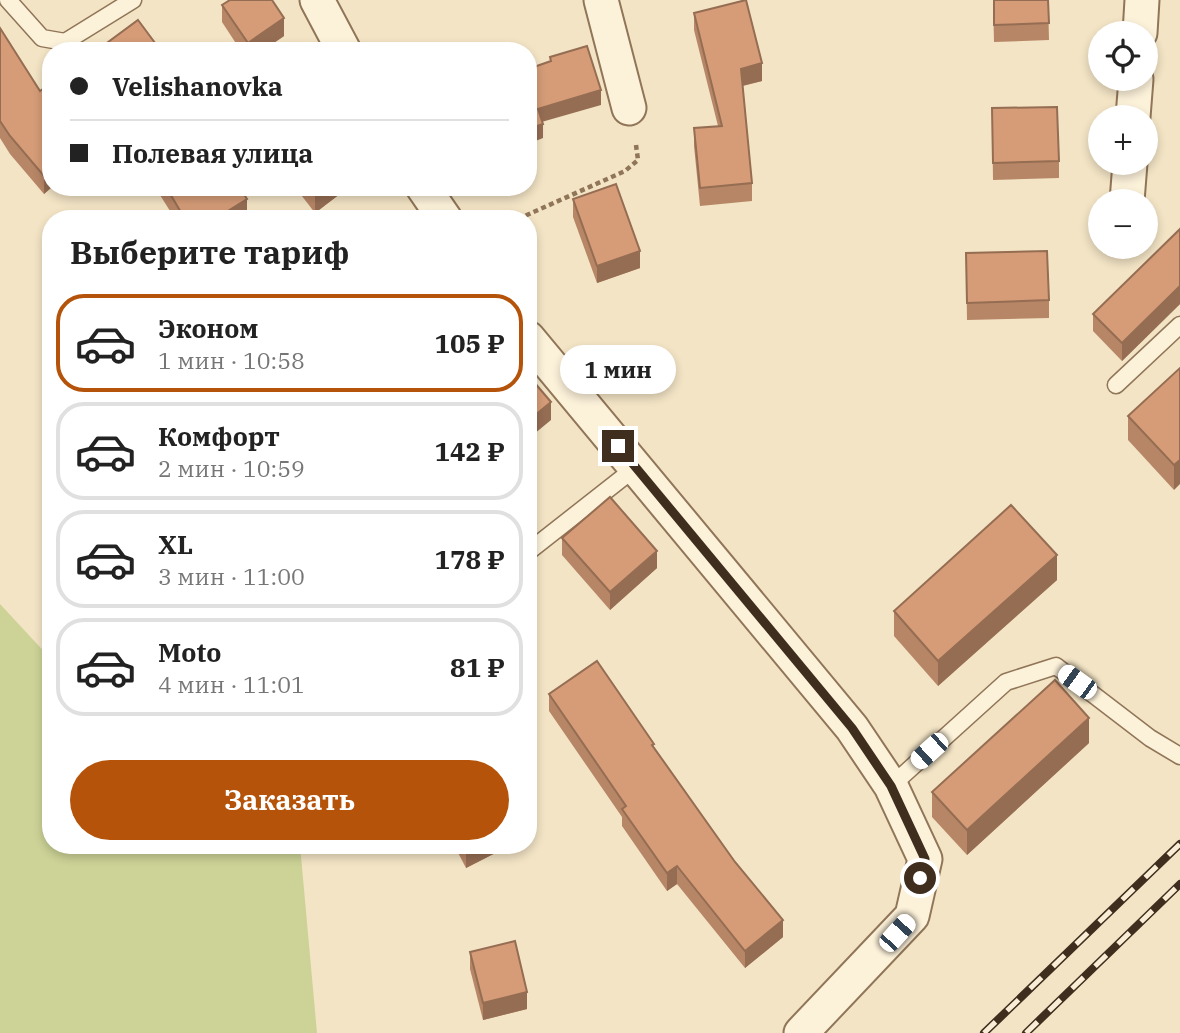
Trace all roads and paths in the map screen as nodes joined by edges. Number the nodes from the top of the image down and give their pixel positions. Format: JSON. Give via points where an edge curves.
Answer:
{"nodes":[{"id":1,"x":8,"y":0,"type":"edge"},
{"id":2,"x":132,"y":0,"type":"edge"},
{"id":3,"x":317,"y":0,"type":"edge"},
{"id":4,"x":601,"y":0,"type":"edge"},
{"id":5,"x":1142,"y":0,"type":"edge"},
{"id":6,"x":1141,"y":21,"type":"edge"},
{"id":7,"x":339,"y":42,"type":"edge"},
{"id":8,"x":629,"y":108,"type":"joint"},
{"id":9,"x":537,"y":210,"type":"edge"},
{"id":10,"x":1180,"y":325,"type":"edge"},
{"id":11,"x":537,"y":349,"type":"edge"},
{"id":12,"x":1116,"y":385,"type":"dead end"},
{"id":13,"x":635,"y":468,"type":"junction"},
{"id":14,"x":537,"y":545,"type":"edge"},
{"id":15,"x":1180,"y":756,"type":"edge"},
{"id":16,"x":891,"y":786,"type":"junction"},
{"id":17,"x":801,"y":1033,"type":"edge"}],
"edges":[{"from":1,"to":2,"type":"lane","via":[[42,38],[65,42]]},
{"from":3,"to":7,"type":"street"},
{"from":4,"to":8,"type":"street"},
{"from":5,"to":6,"type":"street"},
{"from":8,"to":9,"type":"path","via":[[638,160],[625,171]]},
{"from":10,"to":12,"type":"lane"},
{"from":11,"to":13,"type":"street"},
{"from":13,"to":14,"type":"lane"},
{"from":13,"to":16,"type":"street","via":[[852,728]]},
{"from":15,"to":16,"type":"lane","via":[[1056,666],[1006,682]]},
{"from":16,"to":17,"type":"street","via":[[925,859],[912,916]]}]}
